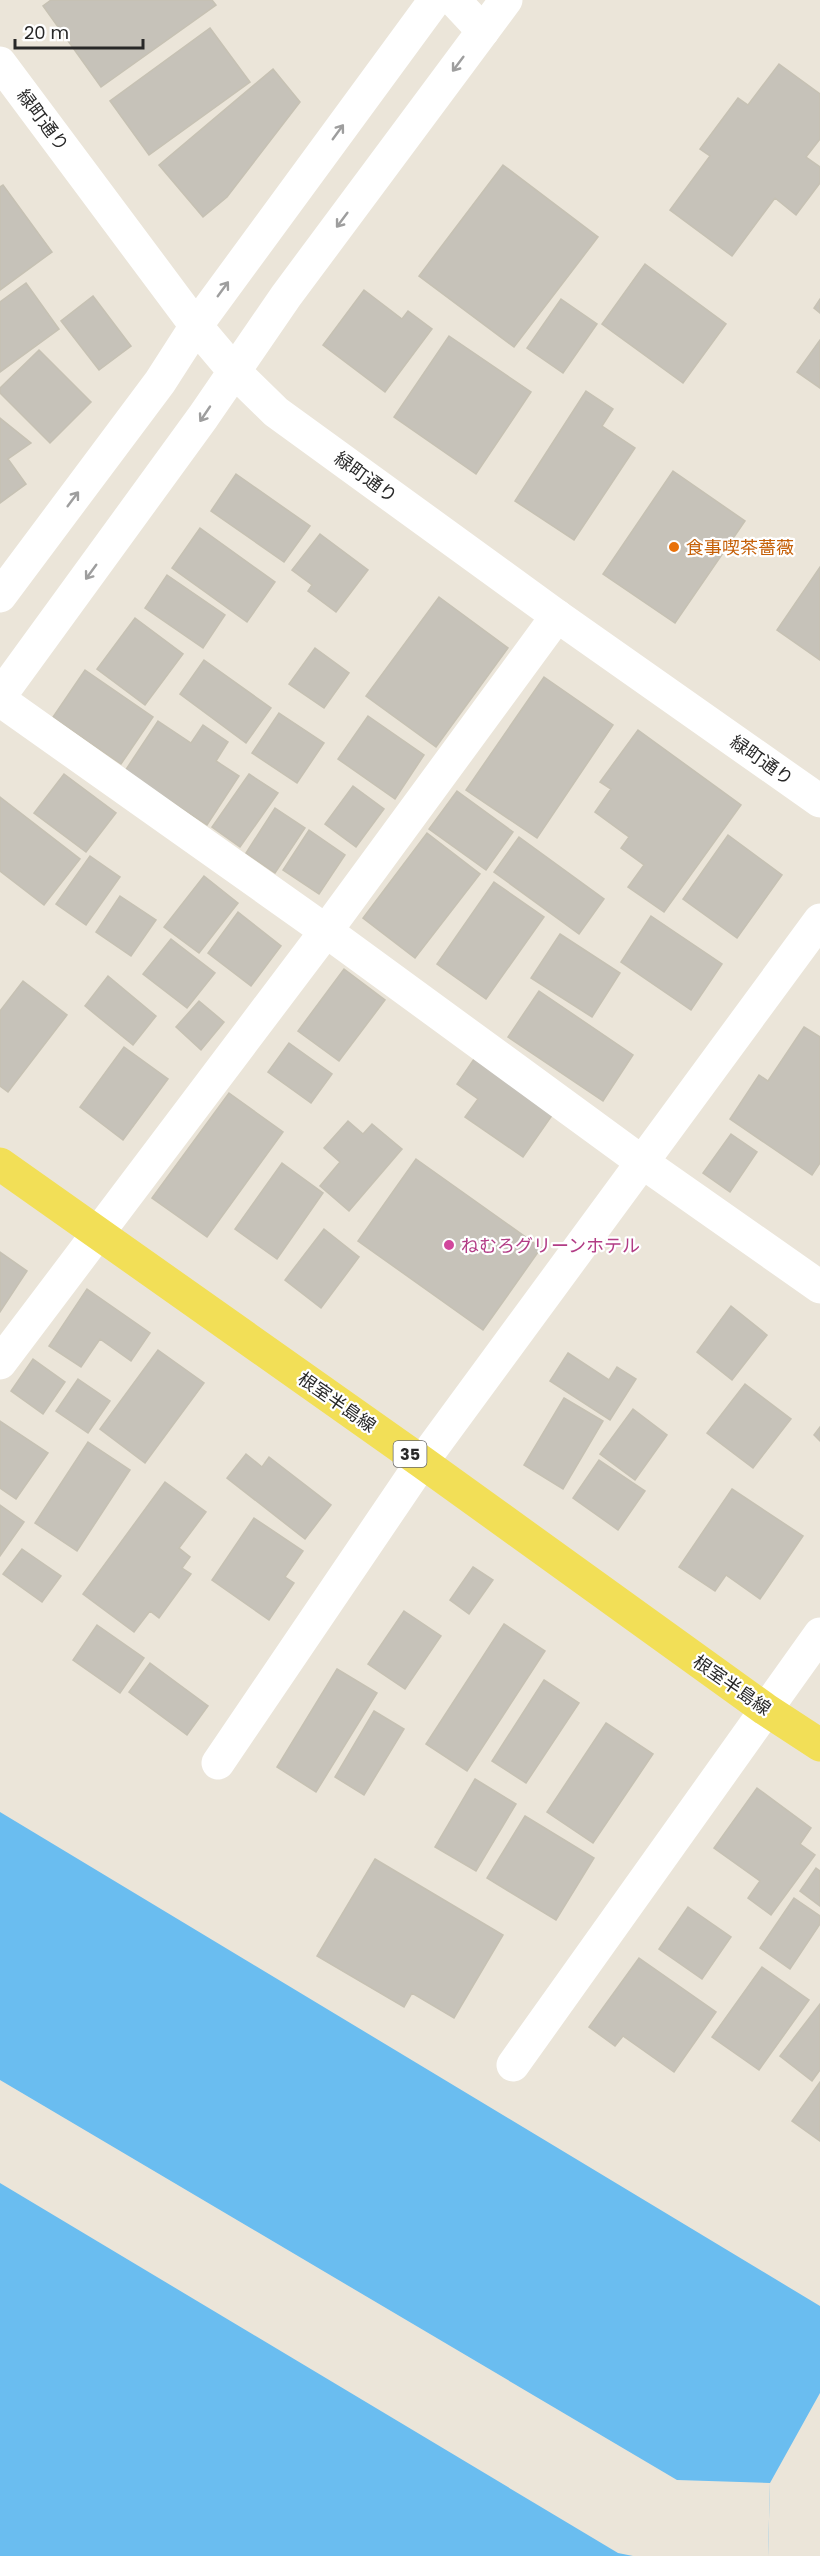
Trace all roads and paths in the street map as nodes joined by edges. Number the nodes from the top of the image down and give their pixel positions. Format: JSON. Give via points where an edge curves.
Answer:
{"nodes":[{"id":1,"x":435,"y":0,"type":"edge"},
{"id":2,"x":454,"y":0,"type":"edge"},
{"id":3,"x":506,"y":0,"type":"edge"},
{"id":4,"x":483,"y":31,"type":"junction"},
{"id":5,"x":0,"y":63,"type":"edge"},
{"id":6,"x":196,"y":326,"type":"junction"},
{"id":7,"x":234,"y":370,"type":"junction"},
{"id":8,"x":0,"y":596,"type":"edge"},
{"id":9,"x":557,"y":616,"type":"junction"},
{"id":10,"x":0,"y":698,"type":"edge"},
{"id":11,"x":820,"y":801,"type":"edge"},
{"id":12,"x":820,"y":920,"type":"edge"},
{"id":13,"x":326,"y":931,"type":"junction"},
{"id":14,"x":642,"y":1162,"type":"junction"},
{"id":15,"x":0,"y":1164,"type":"edge"},
{"id":16,"x":98,"y":1234,"type":"junction"},
{"id":17,"x":820,"y":1287,"type":"edge"},
{"id":18,"x":0,"y":1363,"type":"edge"},
{"id":19,"x":422,"y":1462,"type":"junction"},
{"id":20,"x":820,"y":1634,"type":"edge"},
{"id":21,"x":765,"y":1709,"type":"junction"},
{"id":22,"x":820,"y":1745,"type":"edge"},
{"id":23,"x":218,"y":1763,"type":"dead end"},
{"id":24,"x":513,"y":2065,"type":"dead end"}],
"edges":[{"from":6,"to":1,"type":"street","one_way":true},
{"from":2,"to":4,"type":"street"},
{"from":3,"to":4,"type":"street"},
{"from":4,"to":7,"type":"street","one_way":true},
{"from":5,"to":6,"type":"street","name":"緑町通り"},
{"from":6,"to":7,"type":"street","name":"緑町通り"},
{"from":8,"to":6,"type":"street","one_way":true,"via":[[160,382]]},
{"from":7,"to":9,"type":"street","name":"緑町通り","via":[[276,411]]},
{"from":7,"to":10,"type":"street","one_way":true},
{"from":9,"to":11,"type":"street","name":"緑町通り"},
{"from":9,"to":13,"type":"street"},
{"from":10,"to":13,"type":"street"},
{"from":12,"to":14,"type":"street"},
{"from":13,"to":14,"type":"street"},
{"from":13,"to":16,"type":"street"},
{"from":14,"to":17,"type":"street"},
{"from":14,"to":19,"type":"street"},
{"from":15,"to":16,"type":"main road","name":"根室半島線","number":"35"},
{"from":16,"to":18,"type":"street"},
{"from":16,"to":19,"type":"main road","name":"根室半島線","number":"35"},
{"from":19,"to":21,"type":"main road","name":"根室半島線","number":"35"},
{"from":19,"to":23,"type":"street"},
{"from":20,"to":21,"type":"street"},
{"from":21,"to":22,"type":"main road","name":"根室半島線","number":"35"},
{"from":21,"to":24,"type":"street"}]}
